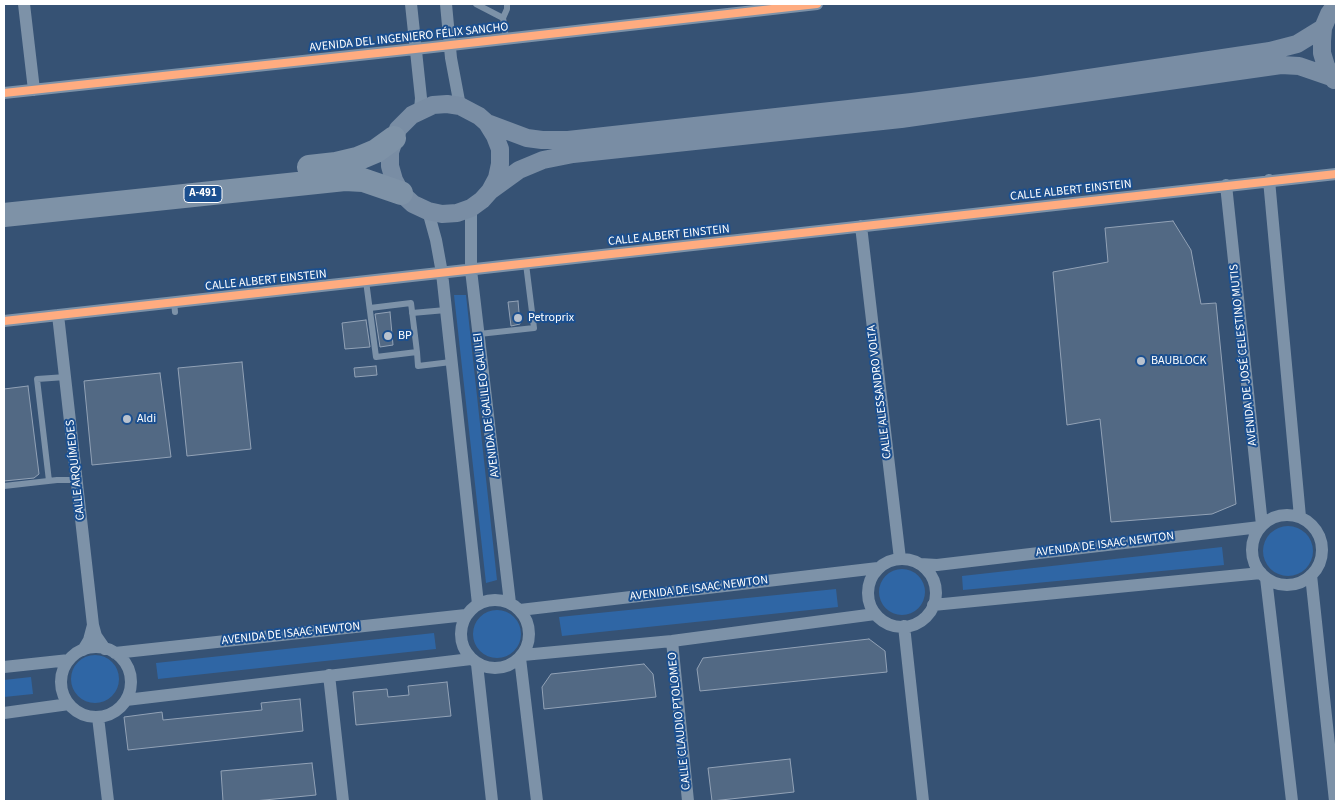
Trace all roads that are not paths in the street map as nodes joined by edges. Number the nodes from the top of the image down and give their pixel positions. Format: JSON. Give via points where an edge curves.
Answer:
{"nodes":[{"id":1,"x":24,"y":4,"type":"edge"},
{"id":2,"x":411,"y":4,"type":"edge"},
{"id":3,"x":446,"y":4,"type":"edge"},
{"id":4,"x":476,"y":4,"type":"edge"},
{"id":5,"x":507,"y":4,"type":"edge"},
{"id":6,"x":817,"y":4,"type":"edge"},
{"id":7,"x":1336,"y":4,"type":"edge"},
{"id":8,"x":503,"y":18,"type":"junction"},
{"id":9,"x":1324,"y":28,"type":"junction"},
{"id":10,"x":506,"y":38,"type":"junction"},
{"id":11,"x":449,"y":45,"type":"junction"},
{"id":12,"x":415,"y":49,"type":"junction"},
{"id":13,"x":1334,"y":80,"type":"edge"},
{"id":14,"x":34,"y":90,"type":"junction"},
{"id":15,"x":4,"y":93,"type":"edge"},
{"id":16,"x":460,"y":106,"type":"junction"},
{"id":17,"x":420,"y":110,"type":"junction"},
{"id":18,"x":487,"y":123,"type":"junction"},
{"id":19,"x":394,"y":138,"type":"junction"},
{"id":20,"x":1336,"y":174,"type":"edge"},
{"id":21,"x":1269,"y":180,"type":"junction"},
{"id":22,"x":1226,"y":185,"type":"junction"},
{"id":23,"x":490,"y":191,"type":"junction"},
{"id":24,"x":401,"y":193,"type":"junction"},
{"id":25,"x":4,"y":200,"type":"edge"},
{"id":26,"x":471,"y":208,"type":"junction"},
{"id":27,"x":428,"y":212,"type":"junction"},
{"id":28,"x":4,"y":216,"type":"edge"},
{"id":29,"x":861,"y":226,"type":"junction"},
{"id":30,"x":526,"y":264,"type":"junction"},
{"id":31,"x":471,"y":270,"type":"junction"},
{"id":32,"x":442,"y":273,"type":"junction"},
{"id":33,"x":366,"y":281,"type":"junction"},
{"id":34,"x":370,"y":308,"type":"junction"},
{"id":35,"x":446,"y":310,"type":"junction"},
{"id":36,"x":412,"y":313,"type":"junction"},
{"id":37,"x":58,"y":315,"type":"junction"},
{"id":38,"x":4,"y":320,"type":"edge"},
{"id":39,"x":479,"y":334,"type":"junction"},
{"id":40,"x":417,"y":352,"type":"junction"},
{"id":41,"x":451,"y":362,"type":"junction"},
{"id":42,"x":66,"y":377,"type":"junction"},
{"id":43,"x":77,"y":480,"type":"junction"},
{"id":44,"x":49,"y":481,"type":"junction"},
{"id":45,"x":4,"y":486,"type":"edge"},
{"id":46,"x":1300,"y":517,"type":"junction"},
{"id":47,"x":1261,"y":526,"type":"junction"},
{"id":48,"x":900,"y":559,"type":"junction"},
{"id":49,"x":920,"y":564,"type":"junction"},
{"id":50,"x":878,"y":568,"type":"junction"},
{"id":51,"x":1311,"y":575,"type":"junction"},
{"id":52,"x":1263,"y":576,"type":"junction"},
{"id":53,"x":478,"y":604,"type":"junction"},
{"id":54,"x":933,"y":606,"type":"junction"},
{"id":55,"x":515,"y":607,"type":"junction"},
{"id":56,"x":875,"y":614,"type":"junction"},
{"id":57,"x":466,"y":615,"type":"junction"},
{"id":58,"x":92,"y":625,"type":"junction"},
{"id":59,"x":904,"y":626,"type":"junction"},
{"id":60,"x":672,"y":641,"type":"junction"},
{"id":61,"x":83,"y":650,"type":"junction"},
{"id":62,"x":110,"y":651,"type":"junction"},
{"id":63,"x":522,"y":657,"type":"junction"},
{"id":64,"x":69,"y":660,"type":"junction"},
{"id":65,"x":474,"y":661,"type":"junction"},
{"id":66,"x":4,"y":667,"type":"edge"},
{"id":67,"x":329,"y":675,"type":"junction"},
{"id":68,"x":126,"y":700,"type":"junction"},
{"id":69,"x":69,"y":704,"type":"junction"},
{"id":70,"x":4,"y":713,"type":"edge"},
{"id":71,"x":98,"y":717,"type":"junction"},
{"id":72,"x":108,"y":801,"type":"edge"},
{"id":73,"x":343,"y":801,"type":"edge"},
{"id":74,"x":492,"y":801,"type":"edge"},
{"id":75,"x":537,"y":801,"type":"edge"},
{"id":76,"x":688,"y":801,"type":"edge"},
{"id":77,"x":923,"y":801,"type":"edge"},
{"id":78,"x":1292,"y":801,"type":"edge"},
{"id":79,"x":1335,"y":801,"type":"edge"}],
"edges":[{"from":1,"to":14,"type":"street"},
{"from":2,"to":12,"type":"street"},
{"from":3,"to":11,"type":"street"},
{"from":4,"to":8,"type":"lane"},
{"from":5,"to":8,"type":"lane"},
{"from":6,"to":10,"type":"street","name":"AVENIDA DEL INGENIERO FÉLIX SANCHO"},
{"from":7,"to":9,"type":"main road"},
{"from":8,"to":10,"type":"lane"},
{"from":9,"to":13,"type":"main road","via":[[1322,53]]},
{"from":9,"to":18,"type":"main road","number":"A-491","via":[[1297,44],[1270,51],[902,103],[568,140],[527,138]]},
{"from":10,"to":11,"type":"street","name":"AVENIDA DEL INGENIERO FÉLIX SANCHO"},
{"from":11,"to":12,"type":"street","name":"AVENIDA DEL INGENIERO FÉLIX SANCHO"},
{"from":11,"to":16,"type":"street"},
{"from":12,"to":14,"type":"street","name":"AVENIDA DEL INGENIERO FÉLIX SANCHO"},
{"from":12,"to":17,"type":"street"},
{"from":13,"to":23,"type":"main road","number":"A-491","via":[[1299,66],[1281,65],[901,119],[573,154],[543,160],[519,170]]},
{"from":14,"to":15,"type":"street","name":"AVENIDA DEL INGENIERO FÉLIX SANCHO"},
{"from":16,"to":17,"type":"main road","number":"A-491","via":[[433,105]]},
{"from":16,"to":18,"type":"main road","number":"A-491"},
{"from":17,"to":19,"type":"main road","number":"A-491","via":[[404,122]]},
{"from":18,"to":23,"type":"main road","number":"A-491","via":[[495,136],[500,156],[497,178]]},
{"from":19,"to":24,"type":"main road","number":"A-491","via":[[390,166]]},
{"from":19,"to":25,"type":"highway","number":"A-491","via":[[376,151],[336,164]]},
{"from":20,"to":21,"type":"street","name":"CALLE ALBERT EINSTEIN"},
{"from":21,"to":22,"type":"street","name":"CALLE ALBERT EINSTEIN"},
{"from":21,"to":46,"type":"street"},
{"from":22,"to":29,"type":"street","name":"CALLE ALBERT EINSTEIN"},
{"from":22,"to":47,"type":"street","name":"AVENIDA DE JOSÉ CELESTINO MUTIS"},
{"from":23,"to":26,"type":"main road","number":"A-491"},
{"from":24,"to":27,"type":"main road","number":"A-491"},
{"from":24,"to":28,"type":"highway","number":"A-491","via":[[363,180],[345,179]]},
{"from":26,"to":27,"type":"main road","number":"A-491","via":[[450,214]]},
{"from":26,"to":31,"type":"street","name":"AVENIDA DE GALILEO GALILEI"},
{"from":27,"to":32,"type":"street"},
{"from":29,"to":30,"type":"street","name":"CALLE ALBERT EINSTEIN"},
{"from":29,"to":48,"type":"street","name":"CALLE ALESSANDRO VOLTA"},
{"from":30,"to":31,"type":"street","name":"CALLE ALBERT EINSTEIN"},
{"from":30,"to":39,"type":"lane","via":[[534,328]]},
{"from":31,"to":32,"type":"street","name":"CALLE ALBERT EINSTEIN"},
{"from":31,"to":39,"type":"street","name":"AVENIDA DE GALILEO GALILEI"},
{"from":32,"to":33,"type":"street","name":"CALLE ALBERT EINSTEIN"},
{"from":32,"to":35,"type":"street"},
{"from":33,"to":34,"type":"lane"},
{"from":33,"to":37,"type":"street","name":"CALLE ALBERT EINSTEIN","via":[[174,307]]},
{"from":34,"to":36,"type":"lane","via":[[411,303]]},
{"from":34,"to":40,"type":"lane","via":[[376,357]]},
{"from":35,"to":36,"type":"lane"},
{"from":35,"to":41,"type":"street"},
{"from":36,"to":40,"type":"lane"},
{"from":37,"to":38,"type":"street","name":"CALLE ALBERT EINSTEIN"},
{"from":37,"to":42,"type":"street","name":"CALLE ARQUÍMEDES"},
{"from":39,"to":55,"type":"street","name":"AVENIDA DE GALILEO GALILEI"},
{"from":40,"to":41,"type":"lane","via":[[418,366]]},
{"from":41,"to":53,"type":"street"},
{"from":42,"to":43,"type":"street","name":"CALLE ARQUÍMEDES"},
{"from":42,"to":44,"type":"lane","via":[[37,379]]},
{"from":43,"to":44,"type":"lane"},
{"from":43,"to":58,"type":"street","name":"CALLE ARQUÍMEDES"},
{"from":44,"to":45,"type":"lane"},
{"from":46,"to":47,"type":"street","via":[[1286,515]]},
{"from":46,"to":51,"type":"street","via":[[1317,532],[1321,543],[1320,560]]},
{"from":47,"to":49,"type":"street","name":"AVENIDA DE ISAAC NEWTON","via":[[937,565]]},
{"from":47,"to":52,"type":"street","via":[[1252,550],[1254,563]]},
{"from":48,"to":49,"type":"street"},
{"from":48,"to":50,"type":"street","via":[[888,561]]},
{"from":49,"to":54,"type":"street","via":[[934,582]]},
{"from":50,"to":55,"type":"street","name":"AVENIDA DE ISAAC NEWTON"},
{"from":50,"to":56,"type":"street","via":[[868,590],[869,603]]},
{"from":51,"to":52,"type":"street","via":[[1303,581],[1284,585]]},
{"from":51,"to":79,"type":"street"},
{"from":52,"to":54,"type":"street"},
{"from":52,"to":78,"type":"street"},
{"from":53,"to":55,"type":"street","via":[[500,600]]},
{"from":53,"to":57,"type":"street"},
{"from":54,"to":59,"type":"street","via":[[922,620]]},
{"from":55,"to":63,"type":"street","via":[[526,618],[529,628],[528,647]]},
{"from":56,"to":59,"type":"street","via":[[888,624]]},
{"from":56,"to":60,"type":"street"},
{"from":57,"to":62,"type":"street","name":"AVENIDA DE ISAAC NEWTON"},
{"from":57,"to":65,"type":"street","via":[[461,638],[464,650]]},
{"from":58,"to":61,"type":"street","name":"CALLE ARQUÍMEDES"},
{"from":58,"to":62,"type":"street","name":"CALLE ARQUÍMEDES","via":[[96,636]]},
{"from":59,"to":77,"type":"street"},
{"from":60,"to":63,"type":"street"},
{"from":60,"to":76,"type":"street","name":"CALLE CLAUDIO PTOLOMEO"},
{"from":61,"to":62,"type":"street","via":[[94,647]]},
{"from":61,"to":64,"type":"street"},
{"from":62,"to":68,"type":"street","via":[[123,660],[128,669],[131,680]]},
{"from":63,"to":65,"type":"street","via":[[500,668],[488,668]]},
{"from":63,"to":75,"type":"street"},
{"from":64,"to":66,"type":"street"},
{"from":64,"to":69,"type":"street","via":[[61,682]]},
{"from":65,"to":67,"type":"street"},
{"from":65,"to":74,"type":"street"},
{"from":67,"to":68,"type":"street"},
{"from":67,"to":73,"type":"street"},
{"from":68,"to":71,"type":"street","via":[[114,712]]},
{"from":69,"to":70,"type":"street"},
{"from":69,"to":71,"type":"street","via":[[82,714]]},
{"from":71,"to":72,"type":"street"}]}
